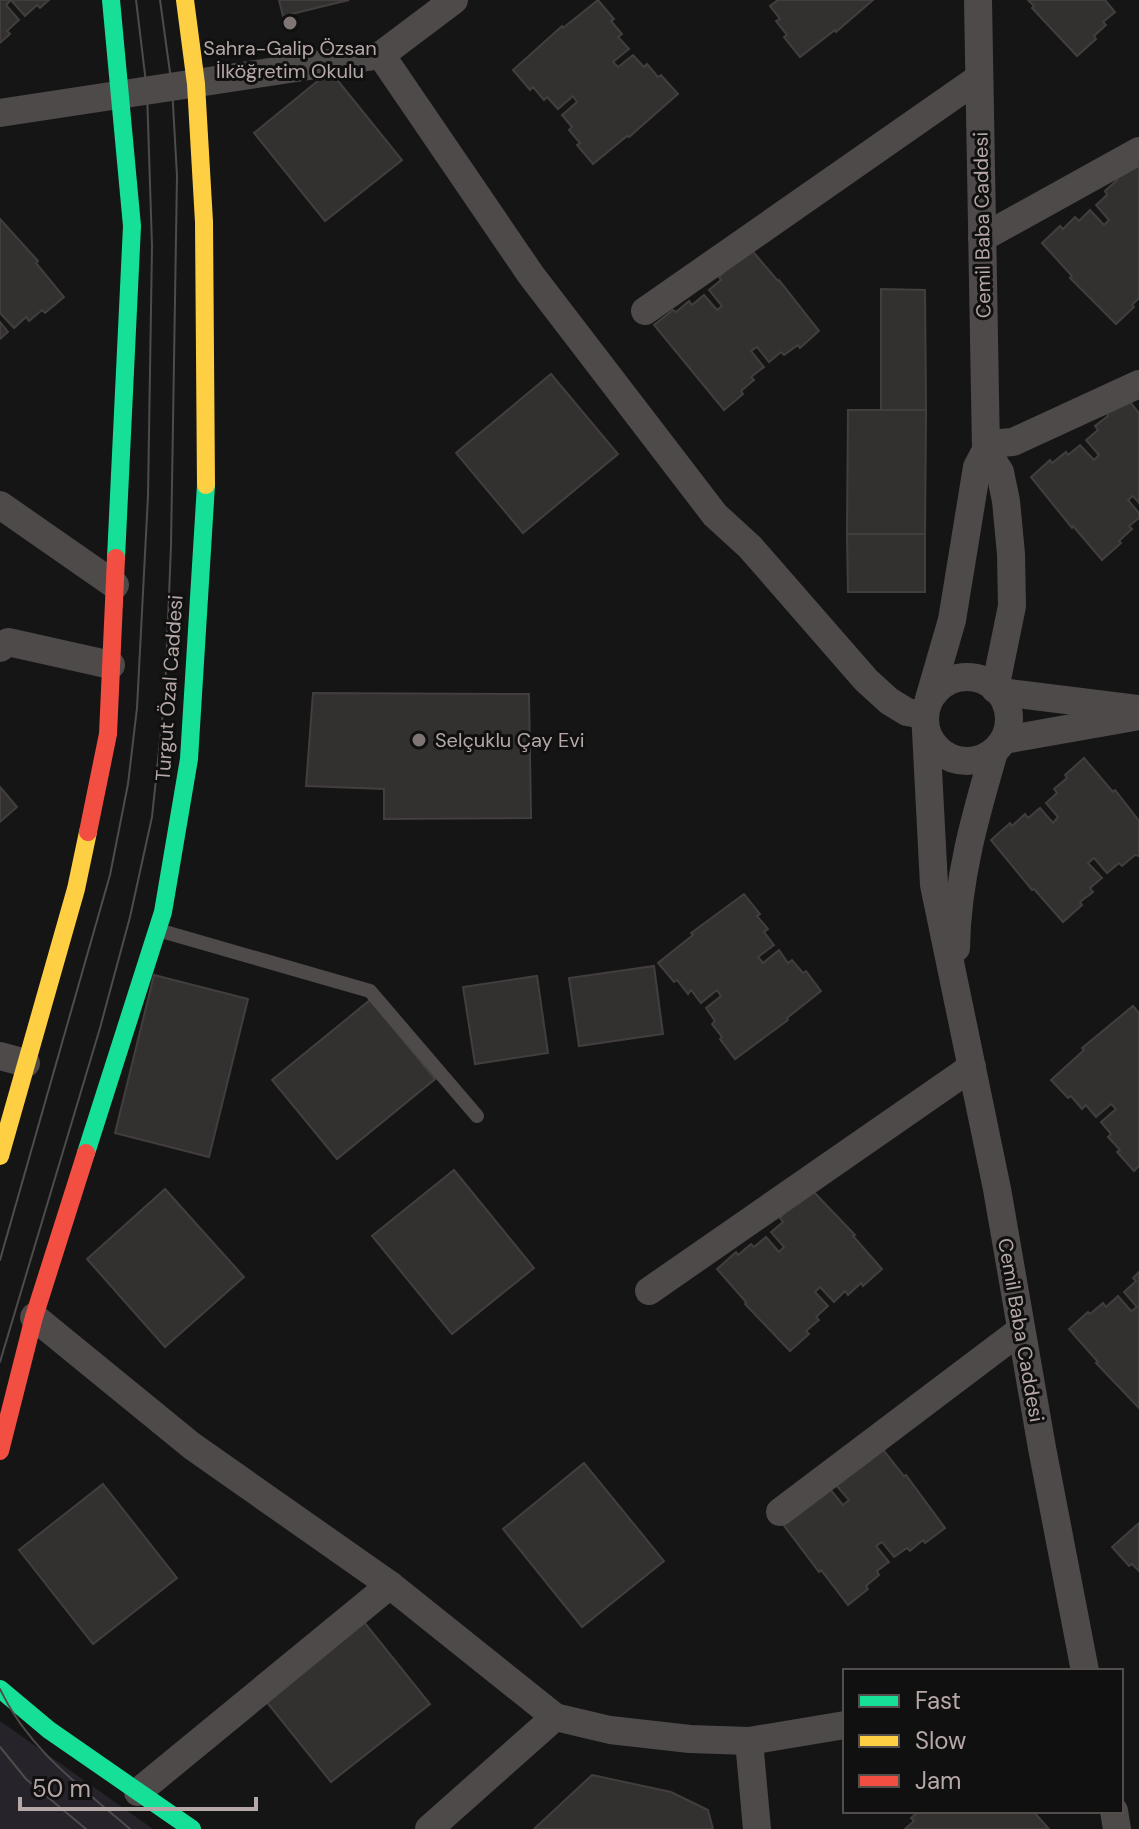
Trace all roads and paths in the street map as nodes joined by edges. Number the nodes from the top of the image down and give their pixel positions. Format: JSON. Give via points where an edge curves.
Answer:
{"nodes":[{"id":1,"x":111,"y":0,"type":"edge"},
{"id":2,"x":185,"y":0,"type":"edge"},
{"id":3,"x":454,"y":0,"type":"edge"},
{"id":4,"x":978,"y":0,"type":"edge"},
{"id":5,"x":381,"y":55,"type":"junction"},
{"id":6,"x":979,"y":78,"type":"junction"},
{"id":7,"x":196,"y":84,"type":"junction"},
{"id":8,"x":120,"y":95,"type":"junction"},
{"id":9,"x":0,"y":113,"type":"edge"},
{"id":10,"x":1139,"y":151,"type":"edge"},
{"id":11,"x":982,"y":238,"type":"junction"},
{"id":12,"x":645,"y":311,"type":"dead end"},
{"id":13,"x":1139,"y":384,"type":"edge"},
{"id":14,"x":986,"y":447,"type":"junction"},
{"id":15,"x":0,"y":505,"type":"edge"},
{"id":16,"x":115,"y":585,"type":"junction"},
{"id":17,"x":0,"y":648,"type":"edge"},
{"id":18,"x":111,"y":665,"type":"junction"},
{"id":19,"x":998,"y":690,"type":"junction"},
{"id":20,"x":1139,"y":709,"type":"edge"},
{"id":21,"x":926,"y":715,"type":"junction"},
{"id":22,"x":1139,"y":716,"type":"edge"},
{"id":23,"x":999,"y":746,"type":"junction"},
{"id":24,"x":158,"y":930,"type":"junction"},
{"id":25,"x":956,"y":989,"type":"junction"},
{"id":26,"x":13,"y":1059,"type":"edge"},
{"id":27,"x":972,"y":1067,"type":"junction"},
{"id":28,"x":477,"y":1116,"type":"dead end"},
{"id":29,"x":0,"y":1156,"type":"edge"},
{"id":30,"x":649,"y":1291,"type":"dead end"},
{"id":31,"x":34,"y":1317,"type":"junction"},
{"id":32,"x":1021,"y":1330,"type":"junction"},
{"id":33,"x":0,"y":1451,"type":"edge"},
{"id":34,"x":780,"y":1512,"type":"dead end"},
{"id":35,"x":390,"y":1585,"type":"junction"},
{"id":36,"x":1085,"y":1669,"type":"edge"},
{"id":37,"x":0,"y":1689,"type":"edge"},
{"id":38,"x":555,"y":1717,"type":"junction"},
{"id":39,"x":843,"y":1725,"type":"edge"},
{"id":40,"x":749,"y":1741,"type":"junction"},
{"id":41,"x":138,"y":1792,"type":"junction"},
{"id":42,"x":192,"y":1829,"type":"edge"},
{"id":43,"x":429,"y":1829,"type":"edge"},
{"id":44,"x":757,"y":1829,"type":"edge"}],
"edges":[{"from":1,"to":8,"type":"street"},
{"from":2,"to":7,"type":"street","name":"Turgut Özal Caddesi"},
{"from":3,"to":5,"type":"street"},
{"from":4,"to":6,"type":"street","name":"Cemil Baba Caddesi"},
{"from":5,"to":7,"type":"street"},
{"from":5,"to":21,"type":"street","via":[[531,275],[715,515],[750,547],[866,680],[907,712]]},
{"from":6,"to":11,"type":"street","name":"Cemil Baba Caddesi"},
{"from":6,"to":12,"type":"street"},
{"from":7,"to":8,"type":"street"},
{"from":7,"to":24,"type":"street","name":"Turgut Özal Caddesi","via":[[204,222],[207,464],[189,759]]},
{"from":8,"to":9,"type":"street"},
{"from":8,"to":16,"type":"street","via":[[132,226]]},
{"from":10,"to":11,"type":"street"},
{"from":11,"to":14,"type":"street","name":"Cemil Baba Caddesi"},
{"from":13,"to":14,"type":"street","via":[[1013,442]]},
{"from":14,"to":19,"type":"street","name":"Cemil Baba Caddesi","via":[[1000,472],[1011,554],[1012,606]]},
{"from":14,"to":21,"type":"street","name":"Cemil Baba Caddesi","via":[[977,467],[952,620]]},
{"from":15,"to":16,"type":"street"},
{"from":16,"to":18,"type":"street"},
{"from":17,"to":18,"type":"street","via":[[8,642]]},
{"from":18,"to":26,"type":"street","via":[[108,734],[76,889]]},
{"from":19,"to":20,"type":"street"},
{"from":19,"to":21,"type":"street","via":[[987,681],[954,679],[940,686]]},
{"from":19,"to":23,"type":"street","via":[[1008,707],[1009,723]]},
{"from":21,"to":23,"type":"street","via":[[934,746],[947,757],[979,760]]},
{"from":21,"to":25,"type":"street","name":"Cemil Baba Caddesi","via":[[934,885]]},
{"from":22,"to":23,"type":"street"},
{"from":23,"to":25,"type":"street","name":"Cemil Baba Caddesi","via":[[971,829],[962,877]]},
{"from":24,"to":28,"type":"lane","via":[[370,991]]},
{"from":24,"to":31,"type":"street","name":"Turgut Özal Caddesi"},
{"from":25,"to":27,"type":"street","name":"Cemil Baba Caddesi"},
{"from":26,"to":29,"type":"street"},
{"from":27,"to":30,"type":"street"},
{"from":27,"to":32,"type":"street","name":"Cemil Baba Caddesi"},
{"from":31,"to":33,"type":"street","name":"Turgut Özal Caddesi"},
{"from":31,"to":35,"type":"street","via":[[192,1446]]},
{"from":32,"to":34,"type":"street"},
{"from":32,"to":36,"type":"street","name":"Cemil Baba Caddesi"},
{"from":35,"to":38,"type":"street"},
{"from":35,"to":41,"type":"street"},
{"from":37,"to":41,"type":"street"},
{"from":38,"to":40,"type":"street","via":[[610,1730]]},
{"from":38,"to":43,"type":"street"},
{"from":39,"to":40,"type":"street"},
{"from":40,"to":44,"type":"street"},
{"from":41,"to":42,"type":"street"}]}
